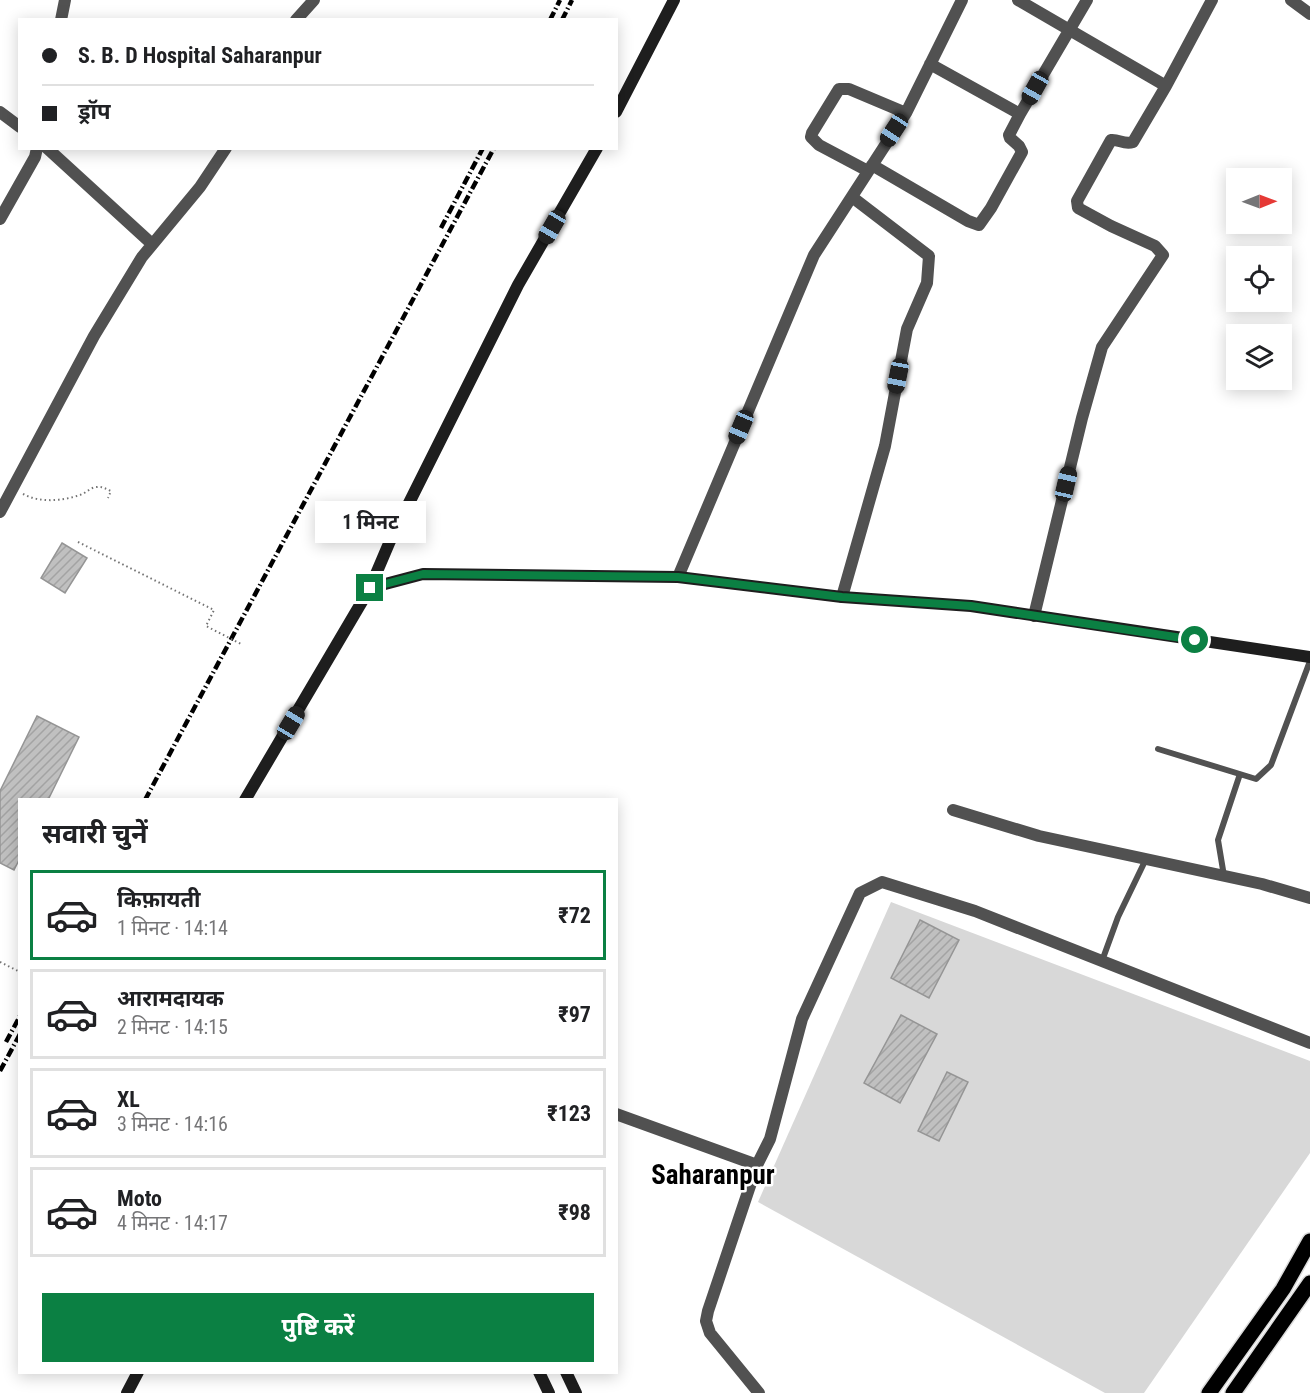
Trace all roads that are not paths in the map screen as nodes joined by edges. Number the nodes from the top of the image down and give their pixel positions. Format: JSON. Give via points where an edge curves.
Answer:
{"nodes":[{"id":1,"x":65,"y":0,"type":"edge"},
{"id":2,"x":314,"y":0,"type":"edge"},
{"id":3,"x":674,"y":0,"type":"edge"},
{"id":4,"x":962,"y":0,"type":"edge"},
{"id":5,"x":1018,"y":0,"type":"edge"},
{"id":6,"x":1087,"y":0,"type":"edge"},
{"id":7,"x":1212,"y":0,"type":"edge"},
{"id":8,"x":1291,"y":0,"type":"edge"},
{"id":9,"x":1310,"y":14,"type":"edge"},
{"id":10,"x":61,"y":18,"type":"edge"},
{"id":11,"x":298,"y":18,"type":"edge"},
{"id":12,"x":1068,"y":29,"type":"junction"},
{"id":13,"x":930,"y":64,"type":"junction"},
{"id":14,"x":1166,"y":86,"type":"junction"},
{"id":15,"x":618,"y":108,"type":"edge"},
{"id":16,"x":0,"y":112,"type":"edge"},
{"id":17,"x":906,"y":113,"type":"junction"},
{"id":18,"x":1020,"y":114,"type":"junction"},
{"id":19,"x":18,"y":126,"type":"edge"},
{"id":20,"x":37,"y":150,"type":"edge"},
{"id":21,"x":49,"y":150,"type":"edge"},
{"id":22,"x":225,"y":150,"type":"edge"},
{"id":23,"x":596,"y":150,"type":"edge"},
{"id":24,"x":870,"y":168,"type":"junction"},
{"id":25,"x":852,"y":196,"type":"junction"},
{"id":26,"x":0,"y":219,"type":"edge"},
{"id":27,"x":152,"y":244,"type":"junction"},
{"id":28,"x":0,"y":512,"type":"edge"},
{"id":29,"x":678,"y":577,"type":"junction"},
{"id":30,"x":370,"y":588,"type":"junction"},
{"id":31,"x":842,"y":597,"type":"junction"},
{"id":32,"x":1034,"y":616,"type":"junction"},
{"id":33,"x":1310,"y":657,"type":"edge"},
{"id":34,"x":1310,"y":661,"type":"edge"},
{"id":35,"x":1158,"y":749,"type":"dead end"},
{"id":36,"x":1240,"y":774,"type":"junction"},
{"id":37,"x":246,"y":798,"type":"edge"},
{"id":38,"x":952,"y":810,"type":"dead end"},
{"id":39,"x":1146,"y":859,"type":"junction"},
{"id":40,"x":1224,"y":876,"type":"junction"},
{"id":41,"x":1310,"y":898,"type":"edge"},
{"id":42,"x":1102,"y":961,"type":"junction"},
{"id":43,"x":1310,"y":1042,"type":"edge"},
{"id":44,"x":618,"y":1115,"type":"edge"},
{"id":45,"x":757,"y":1165,"type":"junction"},
{"id":46,"x":1310,"y":1241,"type":"edge"},
{"id":47,"x":1310,"y":1283,"type":"edge"},
{"id":48,"x":1283,"y":1289,"type":"junction"},
{"id":49,"x":1298,"y":1300,"type":"junction"},
{"id":50,"x":137,"y":1374,"type":"edge"},
{"id":51,"x":540,"y":1374,"type":"edge"},
{"id":52,"x":567,"y":1374,"type":"edge"},
{"id":53,"x":128,"y":1393,"type":"edge"},
{"id":54,"x":549,"y":1393,"type":"edge"},
{"id":55,"x":576,"y":1393,"type":"edge"},
{"id":56,"x":759,"y":1393,"type":"edge"},
{"id":57,"x":1209,"y":1393,"type":"edge"},
{"id":58,"x":1233,"y":1393,"type":"edge"}],
"edges":[{"from":1,"to":10,"type":"street"},
{"from":2,"to":11,"type":"street"},
{"from":3,"to":15,"type":"street"},
{"from":4,"to":13,"type":"street"},
{"from":5,"to":12,"type":"street"},
{"from":6,"to":12,"type":"street"},
{"from":7,"to":14,"type":"street"},
{"from":8,"to":9,"type":"street"},
{"from":12,"to":14,"type":"street"},
{"from":12,"to":18,"type":"street"},
{"from":13,"to":17,"type":"street"},
{"from":13,"to":18,"type":"street"},
{"from":14,"to":32,"type":"street","via":[[1132,142],[1111,140],[1077,201],[1078,208],[1155,246],[1163,255],[1102,347]]},
{"from":16,"to":19,"type":"street"},
{"from":17,"to":24,"type":"street"},
{"from":17,"to":24,"type":"street","via":[[849,89],[839,89],[833,96],[812,137],[819,145]]},
{"from":18,"to":24,"type":"street","via":[[1009,135],[1022,152],[978,225]]},
{"from":20,"to":26,"type":"street"},
{"from":21,"to":27,"type":"street"},
{"from":22,"to":27,"type":"street","via":[[200,187]]},
{"from":23,"to":30,"type":"street","via":[[518,285]]},
{"from":24,"to":25,"type":"street"},
{"from":25,"to":29,"type":"street","via":[[814,255]]},
{"from":25,"to":31,"type":"street","via":[[929,256],[927,283],[908,329],[885,446]]},
{"from":27,"to":28,"type":"street","via":[[94,336]]},
{"from":29,"to":30,"type":"street","via":[[423,574]]},
{"from":29,"to":31,"type":"street"},
{"from":30,"to":37,"type":"street"},
{"from":31,"to":32,"type":"street","via":[[971,606]]},
{"from":32,"to":33,"type":"street"},
{"from":34,"to":36,"type":"lane","via":[[1271,765],[1256,779]]},
{"from":35,"to":36,"type":"lane"},
{"from":36,"to":40,"type":"lane","via":[[1218,840]]},
{"from":38,"to":39,"type":"street","via":[[1039,836]]},
{"from":39,"to":40,"type":"street"},
{"from":39,"to":42,"type":"lane"},
{"from":40,"to":41,"type":"street"},
{"from":42,"to":43,"type":"street"},
{"from":42,"to":45,"type":"street","via":[[975,910],[882,882],[860,893],[802,1019],[770,1139]]},
{"from":44,"to":45,"type":"street"},
{"from":45,"to":56,"type":"street","via":[[706,1321],[710,1333]]},
{"from":46,"to":48,"type":"main road"},
{"from":47,"to":49,"type":"main road"},
{"from":48,"to":49,"type":"main road"},
{"from":48,"to":57,"type":"main road"},
{"from":49,"to":58,"type":"main road"},
{"from":50,"to":53,"type":"street"},
{"from":51,"to":54,"type":"street"},
{"from":52,"to":55,"type":"street"}]}
